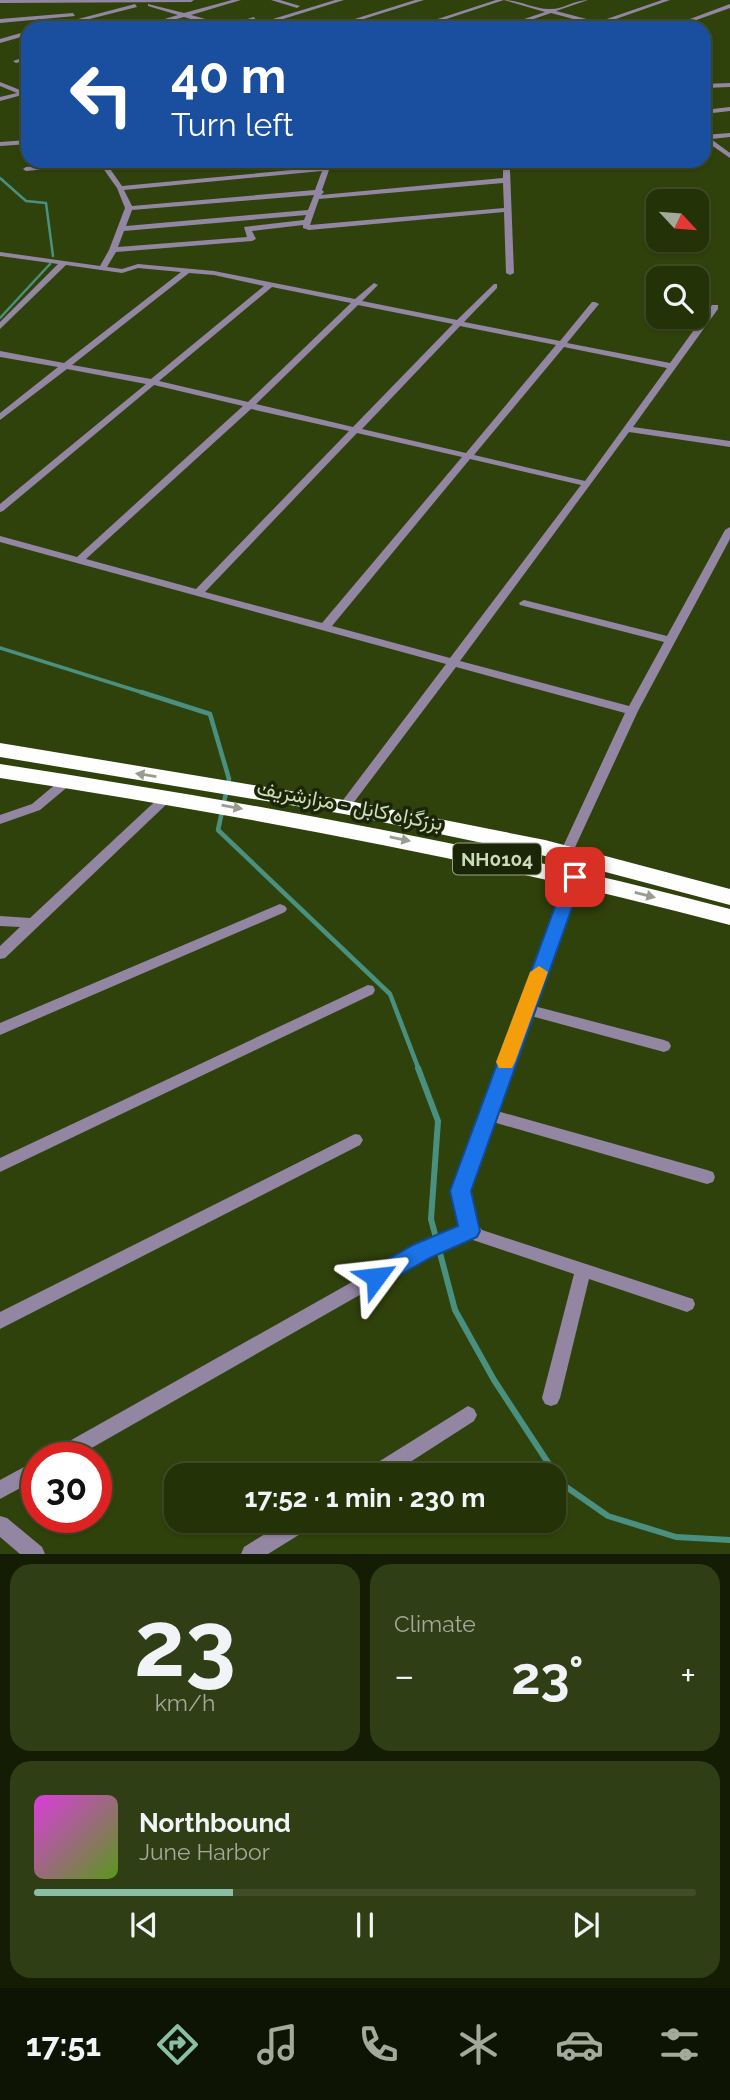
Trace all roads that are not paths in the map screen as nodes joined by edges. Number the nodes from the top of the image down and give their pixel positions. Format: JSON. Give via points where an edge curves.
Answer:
{"nodes":[{"id":1,"x":191,"y":0,"type":"edge"},
{"id":2,"x":238,"y":0,"type":"edge"},
{"id":3,"x":274,"y":0,"type":"edge"},
{"id":4,"x":318,"y":0,"type":"edge"},
{"id":5,"x":341,"y":0,"type":"edge"},
{"id":6,"x":421,"y":0,"type":"edge"},
{"id":7,"x":501,"y":0,"type":"edge"},
{"id":8,"x":507,"y":0,"type":"edge"},
{"id":9,"x":585,"y":0,"type":"edge"},
{"id":10,"x":667,"y":0,"type":"edge"},
{"id":11,"x":0,"y":1,"type":"edge"},
{"id":12,"x":84,"y":1,"type":"edge"},
{"id":13,"x":145,"y":2,"type":"edge"},
{"id":14,"x":297,"y":6,"type":"junction"},
{"id":15,"x":730,"y":6,"type":"edge"},
{"id":16,"x":551,"y":11,"type":"junction"},
{"id":17,"x":98,"y":14,"type":"junction"},
{"id":18,"x":184,"y":15,"type":"junction"},
{"id":19,"x":274,"y":16,"type":"junction"},
{"id":20,"x":0,"y":21,"type":"edge"},
{"id":21,"x":72,"y":21,"type":"edge"},
{"id":22,"x":162,"y":21,"type":"edge"},
{"id":23,"x":203,"y":21,"type":"edge"},
{"id":24,"x":254,"y":21,"type":"edge"},
{"id":25,"x":262,"y":21,"type":"edge"},
{"id":26,"x":286,"y":21,"type":"edge"},
{"id":27,"x":352,"y":21,"type":"edge"},
{"id":28,"x":434,"y":21,"type":"edge"},
{"id":29,"x":522,"y":21,"type":"edge"},
{"id":30,"x":586,"y":21,"type":"edge"},
{"id":31,"x":608,"y":21,"type":"edge"},
{"id":32,"x":688,"y":21,"type":"edge"},
{"id":33,"x":21,"y":35,"type":"edge"},
{"id":34,"x":0,"y":41,"type":"edge"},
{"id":35,"x":21,"y":60,"type":"edge"},
{"id":36,"x":16,"y":61,"type":"dead end"},
{"id":37,"x":0,"y":84,"type":"edge"},
{"id":38,"x":730,"y":85,"type":"edge"},
{"id":39,"x":711,"y":86,"type":"edge"},
{"id":40,"x":21,"y":87,"type":"edge"},
{"id":41,"x":14,"y":89,"type":"junction"},
{"id":42,"x":21,"y":92,"type":"edge"},
{"id":43,"x":0,"y":93,"type":"edge"},
{"id":44,"x":21,"y":95,"type":"edge"},
{"id":45,"x":0,"y":99,"type":"edge"},
{"id":46,"x":730,"y":109,"type":"edge"},
{"id":47,"x":711,"y":110,"type":"edge"},
{"id":48,"x":730,"y":135,"type":"edge"},
{"id":49,"x":711,"y":136,"type":"edge"},
{"id":50,"x":21,"y":142,"type":"edge"},
{"id":51,"x":711,"y":142,"type":"edge"},
{"id":52,"x":0,"y":144,"type":"edge"},
{"id":53,"x":730,"y":156,"type":"edge"},
{"id":54,"x":36,"y":168,"type":"edge"},
{"id":55,"x":107,"y":168,"type":"edge"},
{"id":56,"x":300,"y":168,"type":"edge"},
{"id":57,"x":326,"y":168,"type":"edge"},
{"id":58,"x":506,"y":168,"type":"edge"},
{"id":59,"x":26,"y":169,"type":"dead end"},
{"id":60,"x":508,"y":180,"type":"junction"},
{"id":61,"x":120,"y":188,"type":"junction"},
{"id":62,"x":319,"y":195,"type":"junction"},
{"id":63,"x":129,"y":208,"type":"junction"},
{"id":64,"x":506,"y":210,"type":"junction"},
{"id":65,"x":312,"y":212,"type":"junction"},
{"id":66,"x":307,"y":222,"type":"junction"},
{"id":67,"x":122,"y":229,"type":"junction"},
{"id":68,"x":113,"y":250,"type":"junction"},
{"id":69,"x":0,"y":254,"type":"edge"},
{"id":70,"x":64,"y":262,"type":"junction"},
{"id":71,"x":103,"y":267,"type":"junction"},
{"id":72,"x":187,"y":271,"type":"junction"},
{"id":73,"x":510,"y":273,"type":"dead end"},
{"id":74,"x":271,"y":284,"type":"junction"},
{"id":75,"x":374,"y":285,"type":"dead end"},
{"id":76,"x":494,"y":286,"type":"dead end"},
{"id":77,"x":356,"y":302,"type":"junction"},
{"id":78,"x":596,"y":304,"type":"dead end"},
{"id":79,"x":715,"y":307,"type":"dead end"},
{"id":80,"x":456,"y":322,"type":"junction"},
{"id":81,"x":0,"y":327,"type":"edge"},
{"id":82,"x":560,"y":344,"type":"junction"},
{"id":83,"x":0,"y":354,"type":"edge"},
{"id":84,"x":65,"y":366,"type":"junction"},
{"id":85,"x":670,"y":366,"type":"junction"},
{"id":86,"x":151,"y":382,"type":"junction"},
{"id":87,"x":248,"y":407,"type":"junction"},
{"id":88,"x":0,"y":417,"type":"edge"},
{"id":89,"x":354,"y":429,"type":"junction"},
{"id":90,"x":625,"y":429,"type":"junction"},
{"id":91,"x":730,"y":444,"type":"edge"},
{"id":92,"x":472,"y":455,"type":"junction"},
{"id":93,"x":586,"y":484,"type":"junction"},
{"id":94,"x":0,"y":509,"type":"edge"},
{"id":95,"x":728,"y":536,"type":"edge"},
{"id":96,"x":0,"y":539,"type":"edge"},
{"id":97,"x":79,"y":560,"type":"junction"},
{"id":98,"x":198,"y":593,"type":"junction"},
{"id":99,"x":524,"y":603,"type":"dead end"},
{"id":100,"x":324,"y":628,"type":"junction"},
{"id":101,"x":670,"y":640,"type":"junction"},
{"id":102,"x":452,"y":664,"type":"junction"},
{"id":103,"x":632,"y":711,"type":"junction"},
{"id":104,"x":0,"y":750,"type":"edge"},
{"id":105,"x":0,"y":771,"type":"edge"},
{"id":106,"x":67,"y":781,"type":"junction"},
{"id":107,"x":209,"y":794,"type":"junction"},
{"id":108,"x":167,"y":796,"type":"junction"},
{"id":109,"x":354,"y":816,"type":"junction"},
{"id":110,"x":0,"y":820,"type":"edge"},
{"id":111,"x":549,"y":856,"type":"junction"},
{"id":112,"x":575,"y":877,"type":"junction"},
{"id":113,"x":730,"y":897,"type":"edge"},
{"id":114,"x":280,"y":909,"type":"dead end"},
{"id":115,"x":730,"y":918,"type":"edge"},
{"id":116,"x":0,"y":921,"type":"edge"},
{"id":117,"x":32,"y":923,"type":"junction"},
{"id":118,"x":0,"y":954,"type":"edge"},
{"id":119,"x":368,"y":990,"type":"dead end"},
{"id":120,"x":525,"y":1009,"type":"junction"},
{"id":121,"x":0,"y":1029,"type":"edge"},
{"id":122,"x":664,"y":1046,"type":"dead end"},
{"id":123,"x":486,"y":1114,"type":"junction"},
{"id":124,"x":355,"y":1140,"type":"dead end"},
{"id":125,"x":0,"y":1165,"type":"edge"},
{"id":126,"x":707,"y":1177,"type":"dead end"},
{"id":127,"x":463,"y":1233,"type":"junction"},
{"id":128,"x":583,"y":1270,"type":"junction"},
{"id":129,"x":687,"y":1304,"type":"dead end"},
{"id":130,"x":0,"y":1321,"type":"edge"},
{"id":131,"x":551,"y":1398,"type":"dead end"},
{"id":132,"x":468,"y":1415,"type":"dead end"},
{"id":133,"x":84,"y":1442,"type":"edge"},
{"id":134,"x":393,"y":1463,"type":"edge"},
{"id":135,"x":21,"y":1478,"type":"edge"},
{"id":136,"x":0,"y":1490,"type":"edge"},
{"id":137,"x":0,"y":1525,"type":"edge"},
{"id":138,"x":284,"y":1533,"type":"edge"},
{"id":139,"x":35,"y":1554,"type":"edge"},
{"id":140,"x":250,"y":1554,"type":"edge"}],
"edges":[{"from":1,"to":13,"type":"street"},
{"from":2,"to":18,"type":"street"},
{"from":3,"to":14,"type":"street"},
{"from":4,"to":14,"type":"street"},
{"from":5,"to":19,"type":"street"},
{"from":6,"to":27,"type":"street"},
{"from":7,"to":28,"type":"street"},
{"from":8,"to":16,"type":"street"},
{"from":9,"to":16,"type":"street"},
{"from":10,"to":31,"type":"street"},
{"from":11,"to":12,"type":"street"},
{"from":12,"to":13,"type":"street"},
{"from":13,"to":17,"type":"street"},
{"from":13,"to":18,"type":"street"},
{"from":14,"to":19,"type":"street"},
{"from":15,"to":32,"type":"street"},
{"from":16,"to":29,"type":"street"},
{"from":16,"to":30,"type":"street"},
{"from":17,"to":20,"type":"street"},
{"from":17,"to":21,"type":"street"},
{"from":18,"to":22,"type":"street"},
{"from":18,"to":23,"type":"street"},
{"from":19,"to":24,"type":"street"},
{"from":19,"to":25,"type":"street"},
{"from":19,"to":26,"type":"street"},
{"from":33,"to":34,"type":"street"},
{"from":35,"to":36,"type":"street"},
{"from":37,"to":41,"type":"street"},
{"from":38,"to":39,"type":"street"},
{"from":40,"to":41,"type":"street"},
{"from":41,"to":42,"type":"street"},
{"from":41,"to":43,"type":"street"},
{"from":44,"to":45,"type":"street"},
{"from":46,"to":47,"type":"street"},
{"from":48,"to":49,"type":"street"},
{"from":50,"to":52,"type":"street"},
{"from":51,"to":53,"type":"street"},
{"from":54,"to":59,"type":"street"},
{"from":55,"to":61,"type":"street"},
{"from":56,"to":61,"type":"street"},
{"from":57,"to":62,"type":"street"},
{"from":58,"to":60,"type":"street"},
{"from":60,"to":62,"type":"street"},
{"from":60,"to":64,"type":"street"},
{"from":61,"to":63,"type":"street"},
{"from":62,"to":63,"type":"street"},
{"from":62,"to":65,"type":"street"},
{"from":63,"to":67,"type":"street"},
{"from":64,"to":66,"type":"street","via":[[309,228]]},
{"from":64,"to":73,"type":"street"},
{"from":65,"to":66,"type":"street"},
{"from":65,"to":67,"type":"street"},
{"from":66,"to":68,"type":"street","via":[[247,229],[252,239]]},
{"from":67,"to":68,"type":"street"},
{"from":68,"to":71,"type":"street"},
{"from":69,"to":70,"type":"street"},
{"from":70,"to":71,"type":"street"},
{"from":70,"to":81,"type":"street"},
{"from":71,"to":72,"type":"street"},
{"from":72,"to":74,"type":"street"},
{"from":72,"to":84,"type":"street"},
{"from":74,"to":77,"type":"street"},
{"from":74,"to":86,"type":"street"},
{"from":75,"to":77,"type":"street"},
{"from":76,"to":80,"type":"street"},
{"from":77,"to":80,"type":"street"},
{"from":77,"to":87,"type":"street"},
{"from":78,"to":82,"type":"street"},
{"from":79,"to":85,"type":"street"},
{"from":80,"to":82,"type":"street"},
{"from":80,"to":89,"type":"street"},
{"from":82,"to":85,"type":"street"},
{"from":82,"to":92,"type":"street"},
{"from":83,"to":84,"type":"street"},
{"from":84,"to":86,"type":"street"},
{"from":84,"to":88,"type":"street"},
{"from":85,"to":90,"type":"street"},
{"from":86,"to":87,"type":"street"},
{"from":86,"to":94,"type":"street"},
{"from":87,"to":89,"type":"street"},
{"from":87,"to":97,"type":"street"},
{"from":89,"to":92,"type":"street"},
{"from":89,"to":98,"type":"street"},
{"from":90,"to":91,"type":"street"},
{"from":90,"to":93,"type":"street"},
{"from":92,"to":93,"type":"street"},
{"from":92,"to":100,"type":"street"},
{"from":93,"to":102,"type":"street"},
{"from":95,"to":101,"type":"street"},
{"from":96,"to":97,"type":"street"},
{"from":97,"to":98,"type":"street"},
{"from":98,"to":100,"type":"street"},
{"from":99,"to":101,"type":"street"},
{"from":100,"to":102,"type":"street"},
{"from":101,"to":103,"type":"street"},
{"from":102,"to":103,"type":"street"},
{"from":102,"to":109,"type":"street"},
{"from":103,"to":111,"type":"street"},
{"from":107,"to":104,"type":"highway","number":"NH0104","one_way":true},
{"from":105,"to":106,"type":"highway","number":"NH0104"},
{"from":106,"to":108,"type":"highway","number":"NH0104"},
{"from":106,"to":110,"type":"street","via":[[36,807]]},
{"from":107,"to":108,"type":"highway","number":"NH0104"},
{"from":107,"to":109,"type":"highway","name":"بزرگراه کابل - مزارشریف","number":"NH0104"},
{"from":108,"to":117,"type":"street"},
{"from":109,"to":111,"type":"highway","name":"بزرگراه کابل - مزارشریف","number":"NH0104"},
{"from":111,"to":112,"type":"highway","name":"بزرگراه کابل - مزارشریف","number":"NH0104"},
{"from":111,"to":113,"type":"highway","name":"بزرگراه کابل - مزارشریف","number":"NH0104"},
{"from":112,"to":115,"type":"highway","name":"بزرگراه کابل - مزارشریف","number":"NH0104","one_way":true},
{"from":112,"to":120,"type":"street"},
{"from":114,"to":121,"type":"street"},
{"from":116,"to":117,"type":"street"},
{"from":117,"to":118,"type":"street"},
{"from":119,"to":125,"type":"street"},
{"from":120,"to":122,"type":"street"},
{"from":120,"to":123,"type":"street"},
{"from":123,"to":126,"type":"street"},
{"from":123,"to":127,"type":"street","via":[[460,1191]]},
{"from":124,"to":130,"type":"street"},
{"from":127,"to":128,"type":"street"},
{"from":127,"to":133,"type":"street","via":[[422,1251]]},
{"from":128,"to":129,"type":"street"},
{"from":128,"to":131,"type":"street"},
{"from":132,"to":134,"type":"street"},
{"from":135,"to":136,"type":"street"},
{"from":137,"to":139,"type":"street"},
{"from":138,"to":140,"type":"street"}]}
